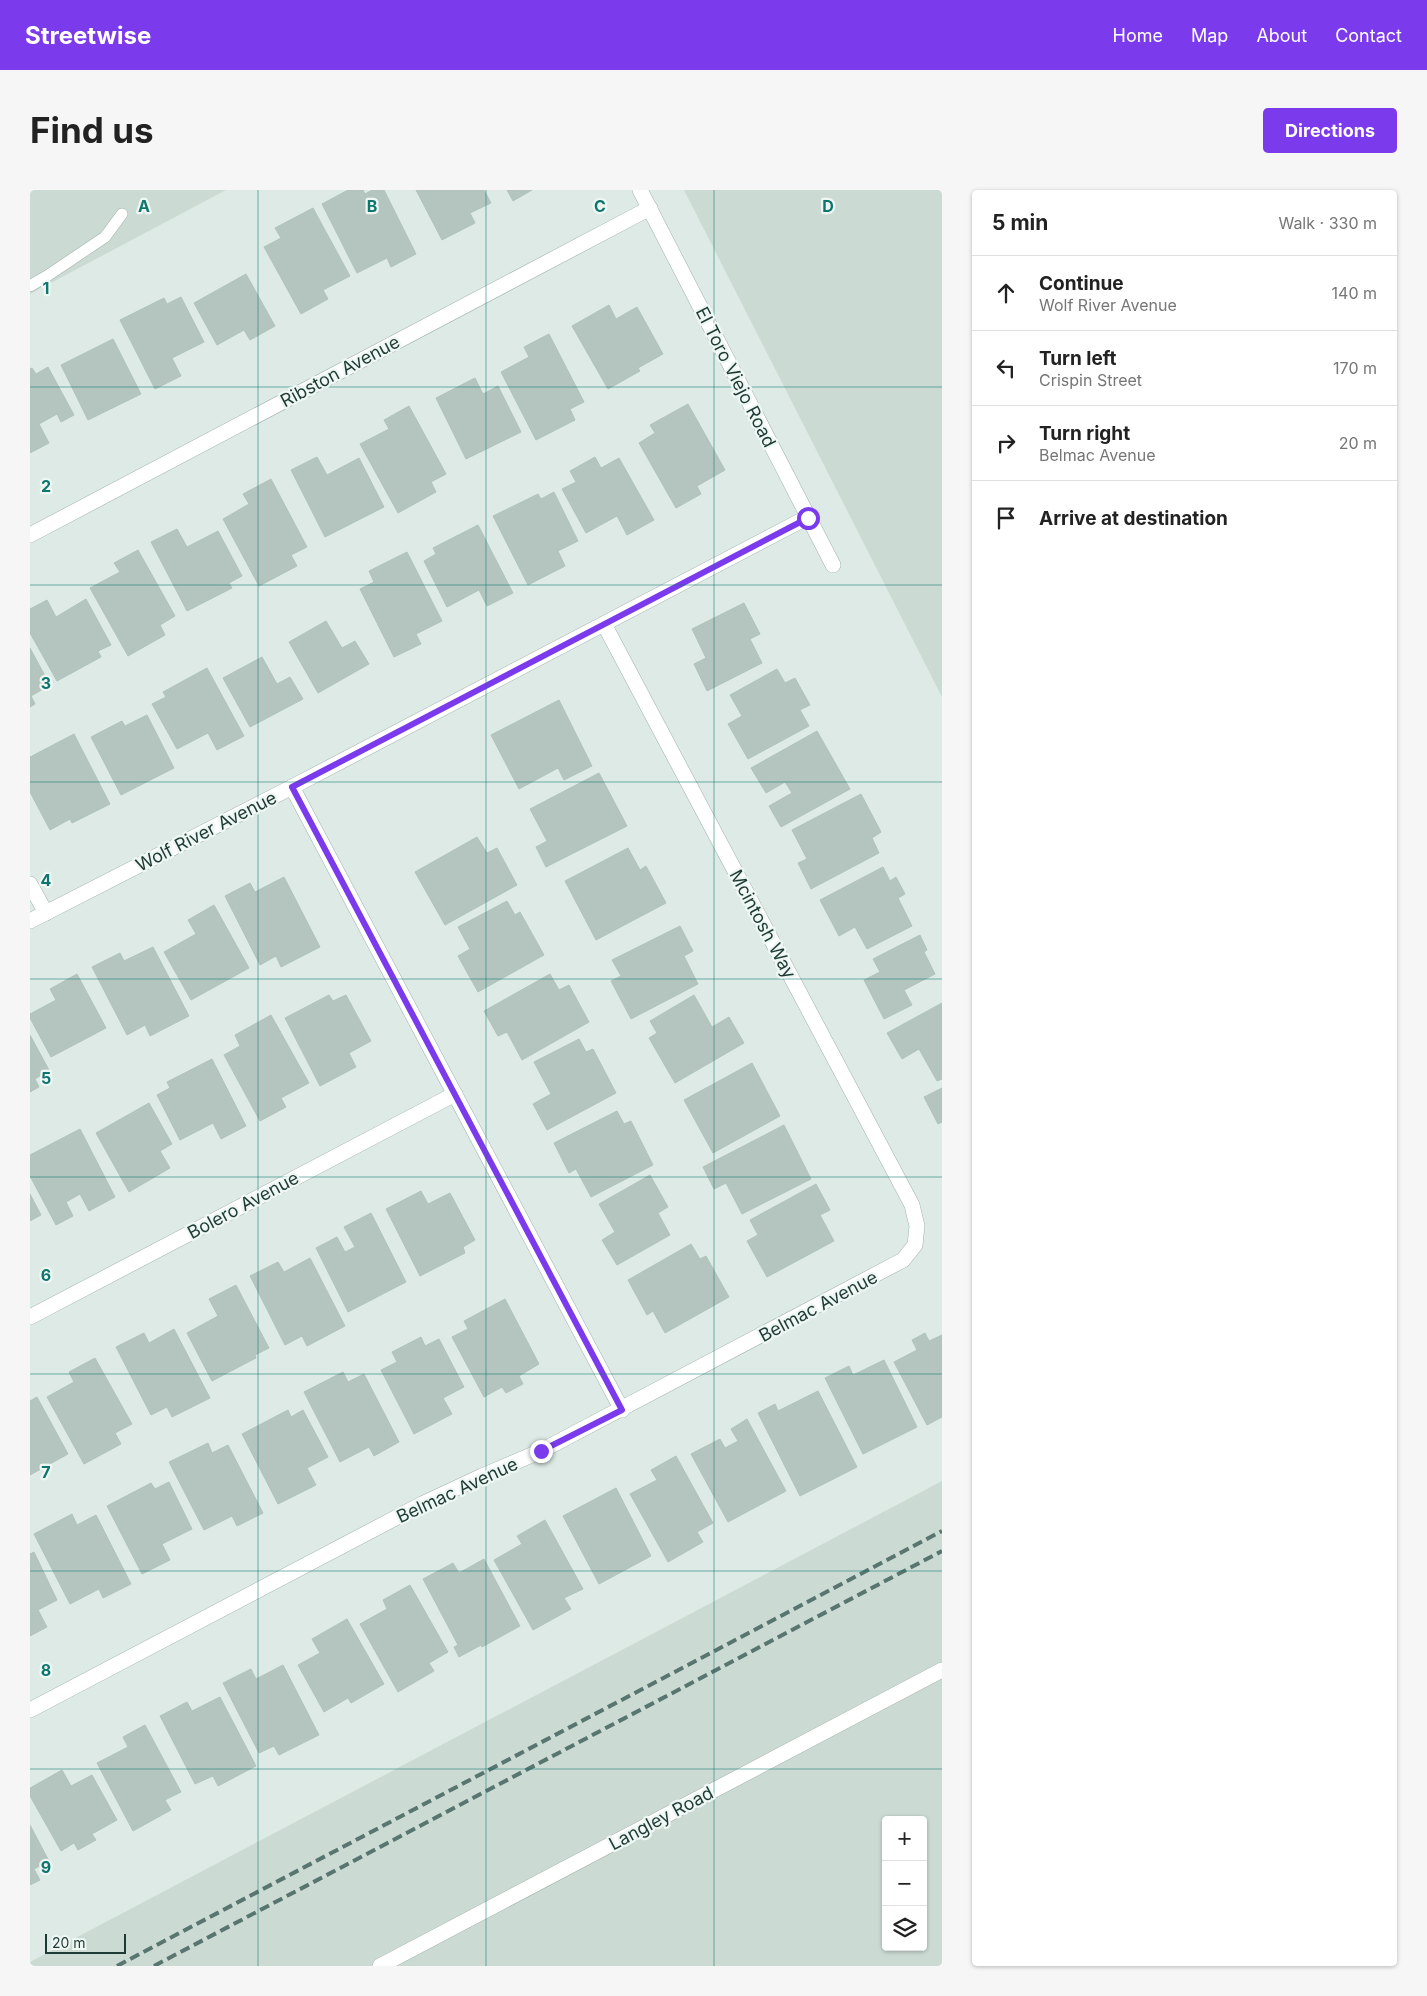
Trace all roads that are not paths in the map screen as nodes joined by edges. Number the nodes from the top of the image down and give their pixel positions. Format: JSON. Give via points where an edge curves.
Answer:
{"nodes":[{"id":1,"x":640,"y":190,"type":"edge"},
{"id":2,"x":650,"y":208,"type":"junction"},
{"id":3,"x":122,"y":214,"type":"dead end"},
{"id":4,"x":30,"y":286,"type":"edge"},
{"id":5,"x":808,"y":518,"type":"junction"},
{"id":6,"x":30,"y":535,"type":"edge"},
{"id":7,"x":833,"y":565,"type":"dead end"},
{"id":8,"x":604,"y":624,"type":"junction"},
{"id":9,"x":292,"y":787,"type":"junction"},
{"id":10,"x":30,"y":884,"type":"edge"},
{"id":11,"x":46,"y":913,"type":"junction"},
{"id":12,"x":30,"y":921,"type":"edge"},
{"id":13,"x":456,"y":1094,"type":"junction"},
{"id":14,"x":917,"y":1226,"type":"joint"},
{"id":15,"x":30,"y":1317,"type":"edge"},
{"id":16,"x":622,"y":1410,"type":"junction"},
{"id":17,"x":942,"y":1670,"type":"edge"},
{"id":18,"x":30,"y":1710,"type":"edge"},
{"id":19,"x":380,"y":1966,"type":"edge"}],
"edges":[{"from":1,"to":2,"type":"street","name":"El Toro Viejo Road"},
{"from":2,"to":5,"type":"street","name":"El Toro Viejo Road"},
{"from":2,"to":6,"type":"street","name":"Ribston Avenue"},
{"from":3,"to":4,"type":"lane","via":[[105,237]]},
{"from":5,"to":7,"type":"street","name":"El Toro Viejo Road"},
{"from":5,"to":8,"type":"street","name":"Wolf River Avenue"},
{"from":8,"to":9,"type":"street","name":"Wolf River Avenue"},
{"from":8,"to":14,"type":"street","name":"Mcintosh Way","via":[[912,1205]]},
{"from":9,"to":11,"type":"street","name":"Wolf River Avenue"},
{"from":9,"to":13,"type":"street"},
{"from":10,"to":11,"type":"street"},
{"from":11,"to":12,"type":"street","name":"Wolf River Avenue"},
{"from":13,"to":15,"type":"street","name":"Bolero Avenue"},
{"from":13,"to":16,"type":"street"},
{"from":14,"to":16,"type":"street","name":"Belmac Avenue","via":[[915,1245],[903,1260]]},
{"from":16,"to":18,"type":"street","name":"Belmac Avenue","via":[[541,1451],[422,1504]]},
{"from":17,"to":19,"type":"street","name":"Langley Road"}]}
